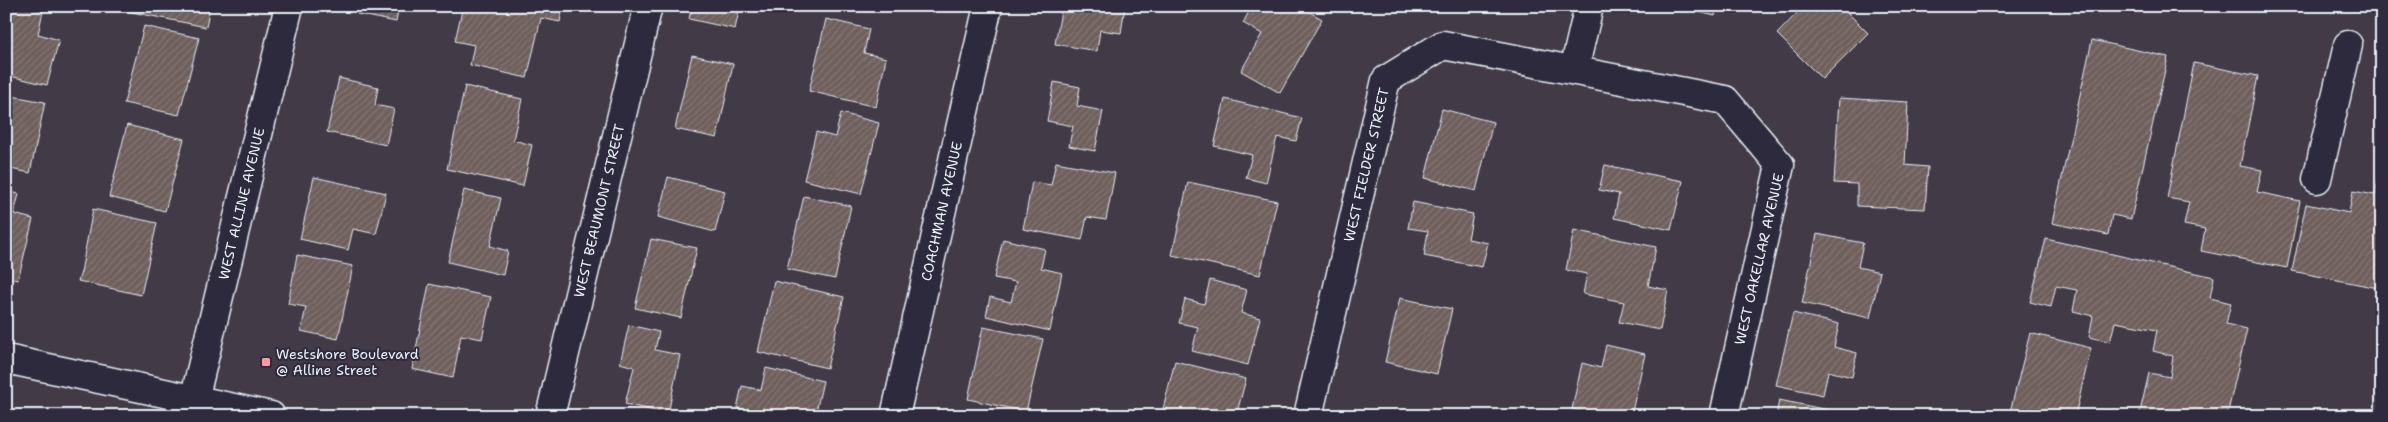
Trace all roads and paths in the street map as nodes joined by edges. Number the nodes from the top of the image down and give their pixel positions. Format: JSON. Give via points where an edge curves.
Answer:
{"nodes":[{"id":1,"x":290,"y":6,"type":"edge"},
{"id":2,"x":648,"y":6,"type":"edge"},
{"id":3,"x":988,"y":6,"type":"edge"},
{"id":4,"x":1589,"y":6,"type":"edge"},
{"id":5,"x":2348,"y":46,"type":"dead end"},
{"id":6,"x":1574,"y":70,"type":"junction"},
{"id":7,"x":2318,"y":179,"type":"dead end"},
{"id":8,"x":6,"y":359,"type":"edge"},
{"id":9,"x":194,"y":400,"type":"junction"},
{"id":10,"x":271,"y":416,"type":"edge"},
{"id":11,"x":550,"y":416,"type":"edge"},
{"id":12,"x":895,"y":416,"type":"edge"},
{"id":13,"x":1308,"y":416,"type":"edge"},
{"id":14,"x":1724,"y":416,"type":"edge"}],
"edges":[{"from":1,"to":9,"type":"street","name":"WEST ALLINE AVENUE"},
{"from":2,"to":11,"type":"street","name":"WEST BEAUMONT STREET"},
{"from":3,"to":12,"type":"street","name":"COACHMAN AVENUE"},
{"from":4,"to":6,"type":"street"},
{"from":5,"to":7,"type":"street"},
{"from":6,"to":13,"type":"street","name":"WEST FIELDER STREET","via":[[1443,45],[1386,80]]},
{"from":6,"to":14,"type":"street","name":"WEST OAKELLAR AVENUE","via":[[1726,100],[1780,165]]},
{"from":8,"to":9,"type":"street"},
{"from":9,"to":10,"type":"street"}]}
